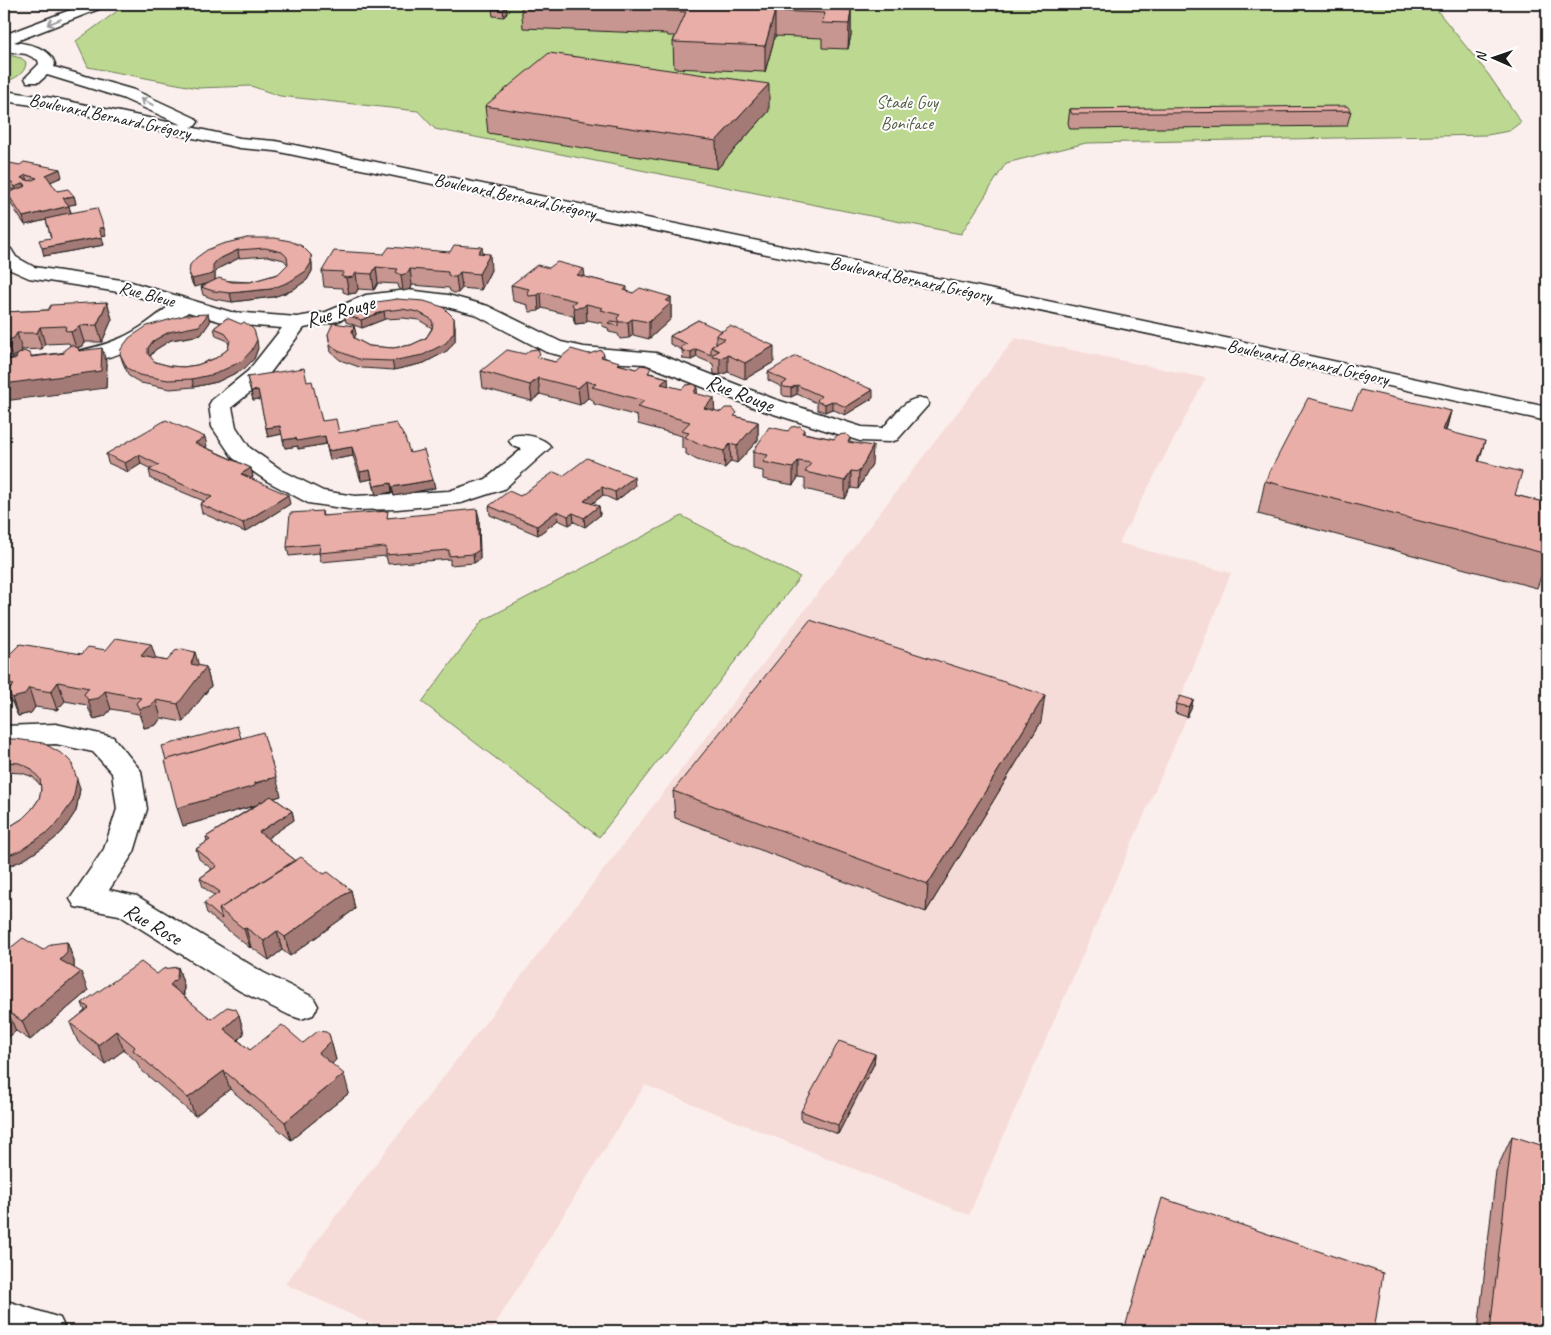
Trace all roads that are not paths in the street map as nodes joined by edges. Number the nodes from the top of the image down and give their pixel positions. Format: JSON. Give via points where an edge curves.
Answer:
{"nodes":[{"id":1,"x":99,"y":4,"type":"edge"},
{"id":2,"x":107,"y":4,"type":"edge"},
{"id":3,"x":4,"y":40,"type":"edge"},
{"id":4,"x":4,"y":46,"type":"edge"},
{"id":5,"x":51,"y":51,"type":"junction"},
{"id":6,"x":4,"y":90,"type":"edge"},
{"id":7,"x":4,"y":96,"type":"edge"},
{"id":8,"x":275,"y":146,"type":"junction"},
{"id":9,"x":4,"y":253,"type":"edge"},
{"id":10,"x":185,"y":305,"type":"junction"},
{"id":11,"x":297,"y":323,"type":"junction"},
{"id":12,"x":4,"y":367,"type":"edge"},
{"id":13,"x":918,"y":404,"type":"dead end"},
{"id":14,"x":1547,"y":414,"type":"edge"},
{"id":15,"x":521,"y":441,"type":"dead end"},
{"id":16,"x":4,"y":736,"type":"edge"},
{"id":17,"x":301,"y":1006,"type":"dead end"},
{"id":18,"x":4,"y":1318,"type":"edge"},
{"id":19,"x":46,"y":1331,"type":"edge"}],
"edges":[{"from":1,"to":3,"type":"street","one_way":true},
{"from":2,"to":5,"type":"street"},
{"from":4,"to":5,"type":"street","name":"Boulevard Bernard Grégory"},
{"from":5,"to":6,"type":"street","via":[[36,77]]},
{"from":8,"to":5,"type":"street","name":"Boulevard Bernard Grégory","one_way":true,"via":[[196,124],[128,94]]},
{"from":7,"to":8,"type":"street","name":"Boulevard Bernard Grégory","via":[[52,103],[240,143]]},
{"from":8,"to":14,"type":"street","name":"Boulevard Bernard Grégory"},
{"from":9,"to":10,"type":"street","name":"Rue Bleue","via":[[8,261],[29,272],[128,287]]},
{"from":10,"to":11,"type":"street","name":"Rue Bleue","via":[[229,318]]},
{"from":10,"to":12,"type":"street","via":[[144,335],[118,346],[55,361]]},
{"from":11,"to":13,"type":"street","name":"Rue Rouge","via":[[331,317],[366,301],[407,296],[448,301],[481,310],[554,347],[584,354],[648,358],[766,404],[860,434],[889,435]]},
{"from":11,"to":15,"type":"street","name":"Rue Rouge","via":[[256,376],[220,406],[224,427],[241,453],[275,476],[317,498],[397,502],[452,498],[495,484],[540,447]]},
{"from":16,"to":17,"type":"street","name":"Rue Rose","via":[[56,734],[103,744],[126,772],[132,808],[119,852],[86,899],[126,904],[252,982]]},
{"from":18,"to":19,"type":"street"}]}
